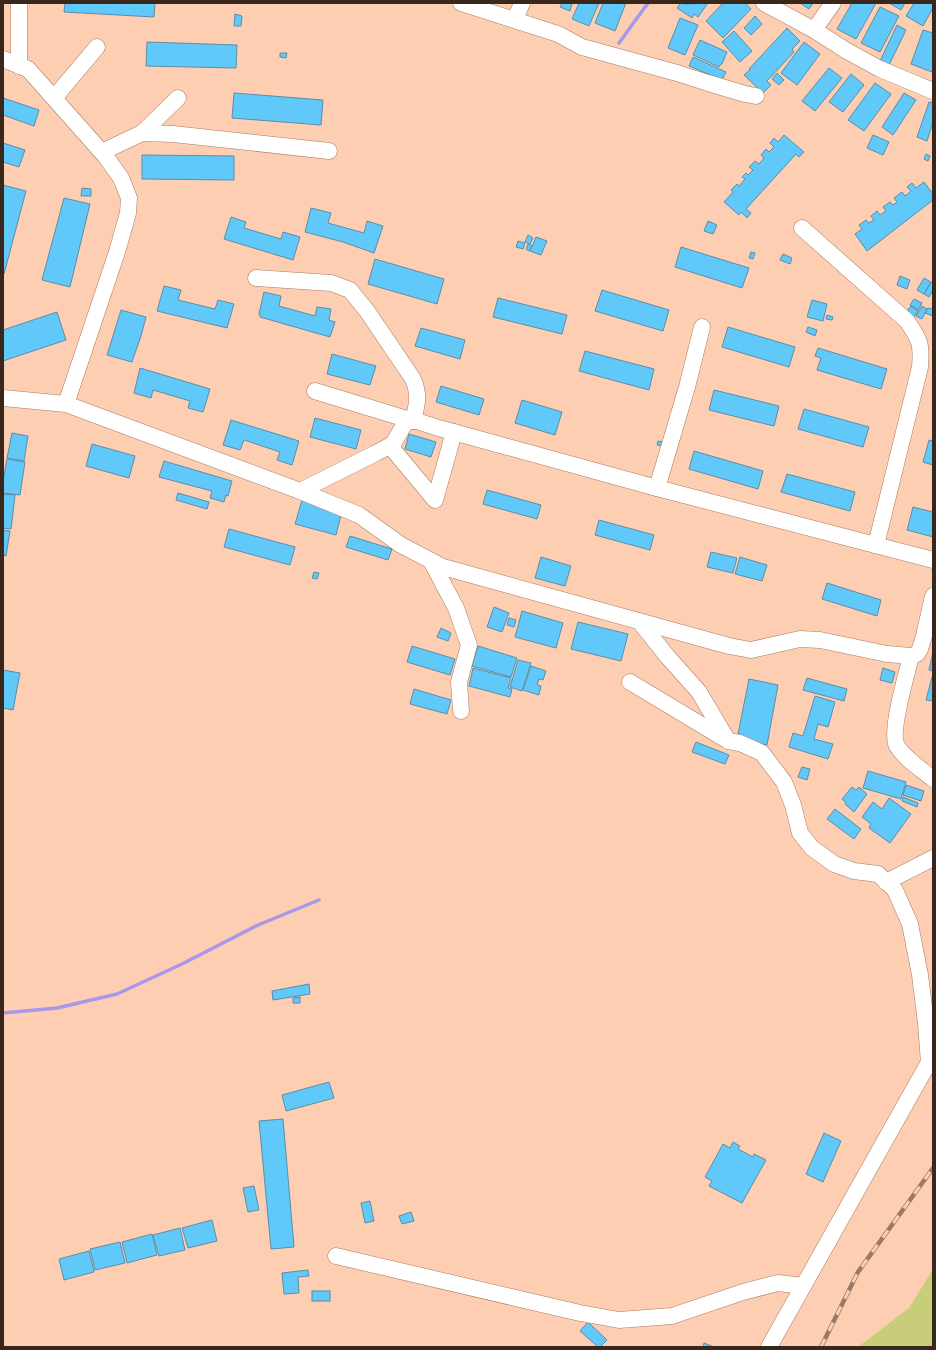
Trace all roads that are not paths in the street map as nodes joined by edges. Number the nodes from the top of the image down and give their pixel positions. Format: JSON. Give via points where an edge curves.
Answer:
{"nodes":[{"id":1,"x":19,"y":3,"type":"edge"},
{"id":2,"x":461,"y":3,"type":"edge"},
{"id":3,"x":522,"y":3,"type":"edge"},
{"id":4,"x":764,"y":3,"type":"edge"},
{"id":5,"x":833,"y":3,"type":"edge"},
{"id":6,"x":515,"y":20,"type":"junction"},
{"id":7,"x":814,"y":30,"type":"junction"},
{"id":8,"x":97,"y":47,"type":"dead end"},
{"id":9,"x":3,"y":59,"type":"edge"},
{"id":10,"x":19,"y":66,"type":"junction"},
{"id":11,"x":933,"y":91,"type":"edge"},
{"id":12,"x":756,"y":96,"type":"dead end"},
{"id":13,"x":54,"y":98,"type":"junction"},
{"id":14,"x":178,"y":98,"type":"dead end"},
{"id":15,"x":142,"y":133,"type":"junction"},
{"id":16,"x":330,"y":151,"type":"dead end"},
{"id":17,"x":102,"y":152,"type":"junction"},
{"id":18,"x":802,"y":228,"type":"dead end"},
{"id":19,"x":256,"y":278,"type":"dead end"},
{"id":20,"x":702,"y":327,"type":"dead end"},
{"id":21,"x":315,"y":391,"type":"dead end"},
{"id":22,"x":3,"y":398,"type":"edge"},
{"id":23,"x":66,"y":404,"type":"junction"},
{"id":24,"x":413,"y":421,"type":"junction"},
{"id":25,"x":454,"y":432,"type":"junction"},
{"id":26,"x":390,"y":446,"type":"junction"},
{"id":27,"x":657,"y":488,"type":"junction"},
{"id":28,"x":300,"y":491,"type":"junction"},
{"id":29,"x":876,"y":545,"type":"junction"},
{"id":30,"x":933,"y":560,"type":"edge"},
{"id":31,"x":431,"y":561,"type":"junction"},
{"id":32,"x":933,"y":596,"type":"edge"},
{"id":33,"x":639,"y":621,"type":"junction"},
{"id":34,"x":911,"y":656,"type":"junction"},
{"id":35,"x":630,"y":682,"type":"dead end"},
{"id":36,"x":461,"y":711,"type":"dead end"},
{"id":37,"x":728,"y":741,"type":"junction"},
{"id":38,"x":933,"y":779,"type":"edge"},
{"id":39,"x":933,"y":858,"type":"edge"},
{"id":40,"x":886,"y":882,"type":"junction"},
{"id":41,"x":931,"y":1059,"type":"edge"},
{"id":42,"x":336,"y":1256,"type":"dead end"},
{"id":43,"x":803,"y":1286,"type":"junction"},
{"id":44,"x":769,"y":1347,"type":"edge"}],
"edges":[{"from":1,"to":10,"type":"street"},
{"from":2,"to":6,"type":"street"},
{"from":3,"to":6,"type":"street"},
{"from":4,"to":7,"type":"street"},
{"from":5,"to":7,"type":"street"},
{"from":6,"to":12,"type":"street","via":[[558,34],[582,47]]},
{"from":7,"to":11,"type":"street","via":[[880,69]]},
{"from":8,"to":13,"type":"street"},
{"from":9,"to":10,"type":"street"},
{"from":10,"to":13,"type":"street","via":[[28,69]]},
{"from":13,"to":17,"type":"street"},
{"from":14,"to":15,"type":"street"},
{"from":15,"to":16,"type":"street"},
{"from":15,"to":17,"type":"street"},
{"from":17,"to":23,"type":"street","via":[[121,178],[130,198],[128,213]]},
{"from":18,"to":29,"type":"street","via":[[907,321],[917,335],[922,349],[920,367]]},
{"from":19,"to":24,"type":"street","via":[[331,283],[350,290],[413,379],[418,399]]},
{"from":20,"to":27,"type":"street"},
{"from":21,"to":24,"type":"street"},
{"from":22,"to":23,"type":"street"},
{"from":23,"to":28,"type":"street"},
{"from":24,"to":25,"type":"street"},
{"from":24,"to":26,"type":"street","via":[[405,423]]},
{"from":25,"to":26,"type":"street","via":[[436,500]]},
{"from":25,"to":27,"type":"street"},
{"from":26,"to":28,"type":"street"},
{"from":27,"to":29,"type":"street"},
{"from":28,"to":31,"type":"street","via":[[359,515],[401,545]]},
{"from":29,"to":30,"type":"street"},
{"from":31,"to":33,"type":"street","via":[[443,567]]},
{"from":31,"to":36,"type":"street","via":[[456,608],[469,645],[459,682]]},
{"from":32,"to":34,"type":"street","via":[[920,649],[917,654]]},
{"from":33,"to":34,"type":"street","via":[[751,650],[800,639],[820,640],[887,654]]},
{"from":33,"to":37,"type":"street","via":[[699,692]]},
{"from":34,"to":38,"type":"street","via":[[896,720],[895,741],[905,756]]},
{"from":35,"to":37,"type":"street"},
{"from":37,"to":40,"type":"street","via":[[762,753],[784,782],[800,833],[812,848],[834,864],[854,871],[878,874]]},
{"from":39,"to":40,"type":"street"},
{"from":40,"to":41,"type":"street","via":[[895,890],[910,924],[920,975]]},
{"from":41,"to":43,"type":"street"},
{"from":42,"to":43,"type":"street","via":[[619,1320],[672,1316],[778,1283]]},
{"from":43,"to":44,"type":"street"}]}
